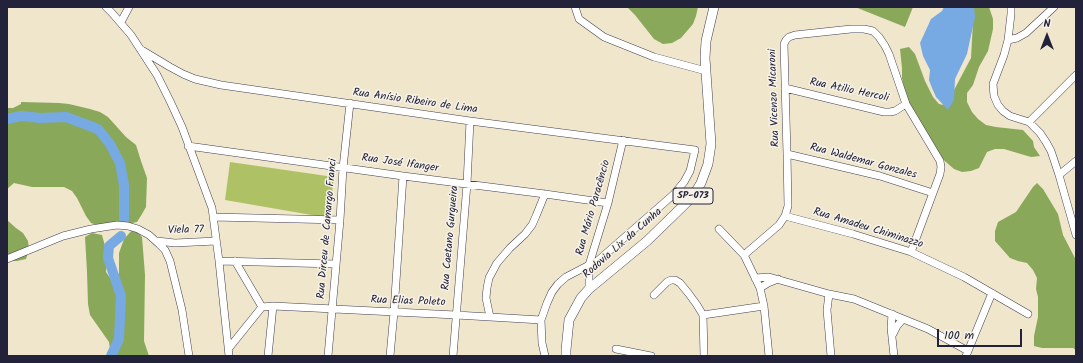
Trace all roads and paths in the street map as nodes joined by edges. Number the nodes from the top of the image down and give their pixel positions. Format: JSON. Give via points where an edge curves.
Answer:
{"nodes":[{"id":1,"x":106,"y":7,"type":"edge"},
{"id":2,"x":129,"y":7,"type":"edge"},
{"id":3,"x":575,"y":7,"type":"edge"},
{"id":4,"x":714,"y":7,"type":"edge"},
{"id":5,"x":1011,"y":7,"type":"edge"},
{"id":6,"x":1054,"y":7,"type":"edge"},
{"id":7,"x":121,"y":22,"type":"junction"},
{"id":8,"x":1008,"y":40,"type":"junction"},
{"id":9,"x":140,"y":48,"type":"junction"},
{"id":10,"x":706,"y":71,"type":"junction"},
{"id":11,"x":1076,"y":75,"type":"edge"},
{"id":12,"x":785,"y":88,"type":"junction"},
{"id":13,"x":350,"y":103,"type":"junction"},
{"id":14,"x":906,"y":104,"type":"junction"},
{"id":15,"x":470,"y":121,"type":"junction"},
{"id":16,"x":1028,"y":122,"type":"junction"},
{"id":17,"x":623,"y":140,"type":"junction"},
{"id":18,"x":188,"y":146,"type":"junction"},
{"id":19,"x":788,"y":154,"type":"junction"},
{"id":20,"x":1076,"y":161,"type":"edge"},
{"id":21,"x":343,"y":168,"type":"junction"},
{"id":22,"x":403,"y":176,"type":"junction"},
{"id":23,"x":1059,"y":176,"type":"junction"},
{"id":24,"x":467,"y":184,"type":"junction"},
{"id":25,"x":934,"y":193,"type":"junction"},
{"id":26,"x":545,"y":194,"type":"junction"},
{"id":27,"x":608,"y":203,"type":"junction"},
{"id":28,"x":785,"y":216,"type":"junction"},
{"id":29,"x":213,"y":217,"type":"junction"},
{"id":30,"x":340,"y":220,"type":"junction"},
{"id":31,"x":720,"y":229,"type":"dead end"},
{"id":32,"x":1076,"y":235,"type":"edge"},
{"id":33,"x":157,"y":241,"type":"junction"},
{"id":34,"x":216,"y":241,"type":"junction"},
{"id":35,"x":911,"y":252,"type":"junction"},
{"id":36,"x":744,"y":255,"type":"junction"},
{"id":37,"x":7,"y":259,"type":"edge"},
{"id":38,"x":219,"y":261,"type":"junction"},
{"id":39,"x":235,"y":261,"type":"junction"},
{"id":40,"x":336,"y":264,"type":"junction"},
{"id":41,"x":589,"y":265,"type":"junction"},
{"id":42,"x":755,"y":278,"type":"junction"},
{"id":43,"x":778,"y":279,"type":"junction"},
{"id":44,"x":760,"y":288,"type":"junction"},
{"id":45,"x":589,"y":289,"type":"junction"},
{"id":46,"x":992,"y":293,"type":"junction"},
{"id":47,"x":829,"y":294,"type":"junction"},
{"id":48,"x":654,"y":295,"type":"dead end"},
{"id":49,"x":273,"y":306,"type":"junction"},
{"id":50,"x":764,"y":306,"type":"junction"},
{"id":51,"x":262,"y":307,"type":"junction"},
{"id":52,"x":332,"y":310,"type":"junction"},
{"id":53,"x":394,"y":312,"type":"junction"},
{"id":54,"x":892,"y":314,"type":"junction"},
{"id":55,"x":1028,"y":314,"type":"dead end"},
{"id":56,"x":456,"y":315,"type":"junction"},
{"id":57,"x":703,"y":316,"type":"junction"},
{"id":58,"x":490,"y":317,"type":"junction"},
{"id":59,"x":903,"y":319,"type":"junction"},
{"id":60,"x":541,"y":320,"type":"junction"},
{"id":61,"x":892,"y":334,"type":"junction"},
{"id":62,"x":567,"y":338,"type":"junction"},
{"id":63,"x":228,"y":348,"type":"junction"},
{"id":64,"x":616,"y":349,"type":"dead end"},
{"id":65,"x":967,"y":354,"type":"edge"},
{"id":66,"x":190,"y":356,"type":"edge"},
{"id":67,"x":229,"y":356,"type":"edge"},
{"id":68,"x":268,"y":356,"type":"edge"},
{"id":69,"x":328,"y":356,"type":"edge"},
{"id":70,"x":390,"y":356,"type":"edge"},
{"id":71,"x":453,"y":356,"type":"edge"},
{"id":72,"x":545,"y":356,"type":"edge"},
{"id":73,"x":566,"y":356,"type":"edge"},
{"id":74,"x":570,"y":356,"type":"edge"},
{"id":75,"x":651,"y":356,"type":"edge"},
{"id":76,"x":704,"y":356,"type":"edge"},
{"id":77,"x":769,"y":356,"type":"edge"},
{"id":78,"x":831,"y":356,"type":"edge"},
{"id":79,"x":894,"y":356,"type":"edge"}],
"edges":[{"from":1,"to":7,"type":"street"},
{"from":2,"to":7,"type":"street"},
{"from":3,"to":10,"type":"street","via":[[579,19],[604,37],[654,57]]},
{"from":4,"to":10,"type":"main road","name":"Rodovia Lix da Cunha","number":"SP-073","via":[[706,41]]},
{"from":5,"to":8,"type":"street"},
{"from":6,"to":8,"type":"street","via":[[1026,33]]},
{"from":7,"to":9,"type":"street"},
{"from":8,"to":16,"type":"street","via":[[993,84],[994,96],[1003,111]]},
{"from":9,"to":13,"type":"street","name":"Rua Anísio Ribeiro de Lima","via":[[195,79]]},
{"from":9,"to":18,"type":"street","via":[[170,101]]},
{"from":10,"to":45,"type":"main road","name":"Rodovia Lix da Cunha","number":"SP-073","via":[[711,144],[708,164],[701,183],[681,208]]},
{"from":11,"to":16,"type":"street"},
{"from":12,"to":14,"type":"street","name":"Rua Atilio Hercoli","via":[[884,112],[895,111]]},
{"from":12,"to":14,"type":"street","name":"Rua Vicenzo Micaroni","via":[[784,44],[789,37],[864,29],[873,31],[880,37]]},
{"from":12,"to":19,"type":"street","name":"Rua Vicenzo Micaroni"},
{"from":13,"to":15,"type":"street","name":"Rua Anísio Ribeiro de Lima"},
{"from":13,"to":21,"type":"street","name":"Rua Dirceu de Camargo Franci"},
{"from":14,"to":25,"type":"street","name":"Rua Vicenzo Micaroni","via":[[940,161],[940,174]]},
{"from":15,"to":17,"type":"street","name":"Rua Anísio Ribeiro de Lima"},
{"from":15,"to":24,"type":"street","name":"Rua Caetano Gurgueira"},
{"from":16,"to":23,"type":"street","via":[[1046,142]]},
{"from":17,"to":27,"type":"street","name":"Rua Mário Paracêncio"},
{"from":17,"to":41,"type":"street","name":"Rua Anísio Ribeiro de Lima","via":[[695,150],[690,171],[673,195],[602,258]]},
{"from":18,"to":21,"type":"street","name":"Rua José Ifanger"},
{"from":18,"to":29,"type":"street","via":[[212,208]]},
{"from":19,"to":25,"type":"street","name":"Rua Waldemar Gonzales","via":[[880,176]]},
{"from":19,"to":28,"type":"street","name":"Rua Vicenzo Micaroni","via":[[788,206]]},
{"from":20,"to":23,"type":"street"},
{"from":21,"to":22,"type":"street","name":"Rua José Ifanger"},
{"from":21,"to":30,"type":"street","name":"Rua Dirceu de Camargo Franci"},
{"from":22,"to":24,"type":"street","name":"Rua José Ifanger"},
{"from":22,"to":53,"type":"street"},
{"from":23,"to":32,"type":"street"},
{"from":24,"to":26,"type":"street","name":"Rua José Ifanger"},
{"from":24,"to":56,"type":"street","name":"Rua Caetano Gurgueira"},
{"from":25,"to":35,"type":"street","name":"Rua Vicenzo Micaroni"},
{"from":26,"to":27,"type":"street","name":"Rua José Ifanger"},
{"from":26,"to":58,"type":"street","via":[[532,225],[497,264],[489,278],[486,298]]},
{"from":27,"to":41,"type":"street","name":"Rua Mário Paracêncio"},
{"from":28,"to":35,"type":"street","name":"Rua Amadeu Chiminazzo"},
{"from":28,"to":36,"type":"street","via":[[779,225]]},
{"from":29,"to":30,"type":"street"},
{"from":29,"to":34,"type":"street"},
{"from":30,"to":40,"type":"street","name":"Rua Dirceu de Camargo Franci"},
{"from":31,"to":36,"type":"street"},
{"from":33,"to":34,"type":"street","name":"Viela 77"},
{"from":33,"to":37,"type":"street","via":[[138,229],[109,226],[63,236]]},
{"from":33,"to":66,"type":"street","via":[[170,261]]},
{"from":34,"to":38,"type":"street"},
{"from":35,"to":46,"type":"street","name":"Rua Amadeu Chiminazzo"},
{"from":36,"to":42,"type":"street"},
{"from":38,"to":39,"type":"street"},
{"from":38,"to":63,"type":"street"},
{"from":39,"to":40,"type":"street"},
{"from":39,"to":51,"type":"street"},
{"from":40,"to":52,"type":"street","name":"Rua Dirceu de Camargo Franci"},
{"from":41,"to":45,"type":"street"},
{"from":41,"to":60,"type":"street","name":"Rua Mário Paracêncio","via":[[558,284],[549,297]]},
{"from":42,"to":43,"type":"street"},
{"from":42,"to":44,"type":"street"},
{"from":43,"to":44,"type":"street"},
{"from":43,"to":47,"type":"street"},
{"from":44,"to":50,"type":"street"},
{"from":45,"to":62,"type":"main road","name":"Rodovia Lix da Cunha","number":"SP-073","via":[[569,320]]},
{"from":46,"to":55,"type":"street","name":"Rua Amadeu Chiminazzo"},
{"from":46,"to":65,"type":"street"},
{"from":47,"to":54,"type":"street","via":[[854,299]]},
{"from":47,"to":78,"type":"street"},
{"from":48,"to":57,"type":"street","via":[[667,282],[675,280],[689,294]]},
{"from":49,"to":51,"type":"street","name":"Rua Elias Poleto"},
{"from":49,"to":52,"type":"street","name":"Rua Elias Poleto"},
{"from":49,"to":68,"type":"street"},
{"from":50,"to":57,"type":"street"},
{"from":50,"to":77,"type":"street"},
{"from":51,"to":63,"type":"street"},
{"from":52,"to":53,"type":"street","name":"Rua Elias Poleto"},
{"from":52,"to":69,"type":"street","name":"Rua Dirceu de Camargo Franci"},
{"from":53,"to":56,"type":"street","name":"Rua Elias Poleto"},
{"from":53,"to":70,"type":"street"},
{"from":54,"to":59,"type":"street"},
{"from":54,"to":61,"type":"street"},
{"from":56,"to":58,"type":"street","name":"Rua Elias Poleto"},
{"from":56,"to":71,"type":"street","name":"Rua Caetano Gurgueira"},
{"from":57,"to":76,"type":"street"},
{"from":58,"to":60,"type":"street","name":"Rua Elias Poleto"},
{"from":59,"to":61,"type":"street"},
{"from":59,"to":65,"type":"street","via":[[928,329]]},
{"from":60,"to":72,"type":"street","name":"Rua Mário Paracêncio"},
{"from":61,"to":79,"type":"street"},
{"from":62,"to":73,"type":"main road","name":"Rodovia Lix da Cunha","number":"SP-073"},
{"from":62,"to":74,"type":"main road","name":"Rodovia Lix da Cunha","number":"SP-073"},
{"from":63,"to":67,"type":"street"},
{"from":64,"to":75,"type":"street"}]}
